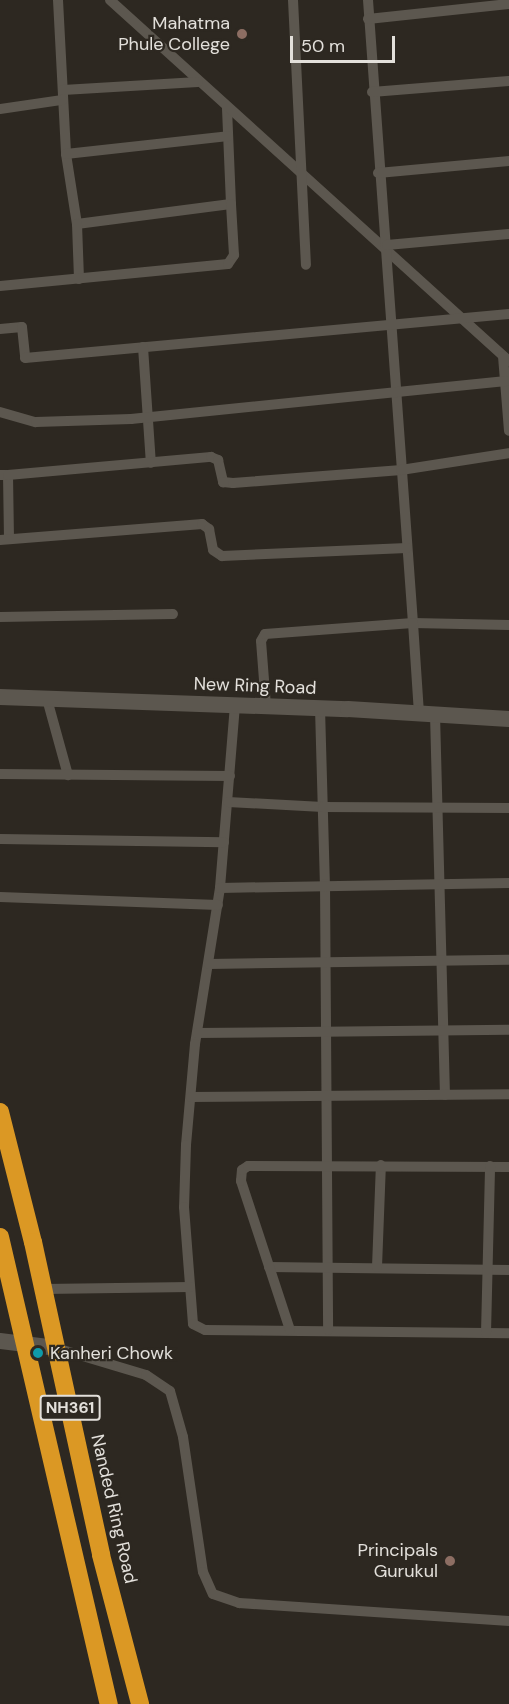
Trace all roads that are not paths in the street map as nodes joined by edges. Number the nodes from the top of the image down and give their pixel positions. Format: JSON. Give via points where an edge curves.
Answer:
{"nodes":[{"id":1,"x":58,"y":0,"type":"edge"},
{"id":2,"x":110,"y":0,"type":"edge"},
{"id":3,"x":293,"y":0,"type":"edge"},
{"id":4,"x":368,"y":0,"type":"edge"},
{"id":5,"x":509,"y":4,"type":"edge"},
{"id":6,"x":368,"y":19,"type":"junction"},
{"id":7,"x":509,"y":81,"type":"edge"},
{"id":8,"x":198,"y":82,"type":"junction"},
{"id":9,"x":372,"y":92,"type":"junction"},
{"id":10,"x":63,"y":95,"type":"junction"},
{"id":11,"x":227,"y":108,"type":"junction"},
{"id":12,"x":0,"y":109,"type":"edge"},
{"id":13,"x":228,"y":136,"type":"junction"},
{"id":14,"x":66,"y":154,"type":"junction"},
{"id":15,"x":509,"y":161,"type":"edge"},
{"id":16,"x":378,"y":173,"type":"junction"},
{"id":17,"x":303,"y":175,"type":"junction"},
{"id":18,"x":231,"y":204,"type":"junction"},
{"id":19,"x":77,"y":224,"type":"junction"},
{"id":20,"x":509,"y":234,"type":"edge"},
{"id":21,"x":387,"y":249,"type":"junction"},
{"id":22,"x":306,"y":265,"type":"dead end"},
{"id":23,"x":80,"y":279,"type":"junction"},
{"id":24,"x":0,"y":286,"type":"edge"},
{"id":25,"x":509,"y":314,"type":"edge"},
{"id":26,"x":459,"y":318,"type":"junction"},
{"id":27,"x":389,"y":323,"type":"junction"},
{"id":28,"x":0,"y":329,"type":"edge"},
{"id":29,"x":143,"y":347,"type":"junction"},
{"id":30,"x":506,"y":358,"type":"edge"},
{"id":31,"x":506,"y":381,"type":"junction"},
{"id":32,"x":395,"y":395,"type":"junction"},
{"id":33,"x":0,"y":412,"type":"edge"},
{"id":34,"x":147,"y":417,"type":"junction"},
{"id":35,"x":509,"y":430,"type":"edge"},
{"id":36,"x":509,"y":453,"type":"edge"},
{"id":37,"x":151,"y":463,"type":"junction"},
{"id":38,"x":401,"y":470,"type":"junction"},
{"id":39,"x":4,"y":475,"type":"edge"},
{"id":40,"x":5,"y":539,"type":"edge"},
{"id":41,"x":408,"y":549,"type":"junction"},
{"id":42,"x":173,"y":614,"type":"dead end"},
{"id":43,"x":0,"y":617,"type":"edge"},
{"id":44,"x":413,"y":623,"type":"junction"},
{"id":45,"x":509,"y":625,"type":"edge"},
{"id":46,"x":0,"y":698,"type":"edge"},
{"id":47,"x":47,"y":699,"type":"junction"},
{"id":48,"x":235,"y":705,"type":"junction"},
{"id":49,"x":266,"y":706,"type":"junction"},
{"id":50,"x":320,"y":708,"type":"junction"},
{"id":51,"x":427,"y":714,"type":"junction"},
{"id":52,"x":509,"y":719,"type":"edge"},
{"id":53,"x":0,"y":774,"type":"edge"},
{"id":54,"x":69,"y":775,"type":"junction"},
{"id":55,"x":230,"y":776,"type":"junction"},
{"id":56,"x":228,"y":802,"type":"junction"},
{"id":57,"x":438,"y":806,"type":"junction"},
{"id":58,"x":323,"y":807,"type":"junction"},
{"id":59,"x":509,"y":808,"type":"edge"},
{"id":60,"x":0,"y":839,"type":"edge"},
{"id":61,"x":225,"y":842,"type":"junction"},
{"id":62,"x":438,"y":881,"type":"junction"},
{"id":63,"x":509,"y":883,"type":"edge"},
{"id":64,"x":326,"y":884,"type":"junction"},
{"id":65,"x":220,"y":888,"type":"junction"},
{"id":66,"x":0,"y":897,"type":"edge"},
{"id":67,"x":218,"y":905,"type":"junction"},
{"id":68,"x":326,"y":959,"type":"junction"},
{"id":69,"x":440,"y":959,"type":"junction"},
{"id":70,"x":509,"y":960,"type":"edge"},
{"id":71,"x":209,"y":964,"type":"junction"},
{"id":72,"x":326,"y":1030,"type":"junction"},
{"id":73,"x":442,"y":1030,"type":"junction"},
{"id":74,"x":509,"y":1030,"type":"edge"},
{"id":75,"x":197,"y":1033,"type":"junction"},
{"id":76,"x":509,"y":1094,"type":"edge"},
{"id":77,"x":326,"y":1095,"type":"junction"},
{"id":78,"x":445,"y":1095,"type":"junction"},
{"id":79,"x":190,"y":1097,"type":"junction"},
{"id":80,"x":0,"y":1112,"type":"edge"},
{"id":81,"x":326,"y":1164,"type":"junction"},
{"id":82,"x":381,"y":1164,"type":"junction"},
{"id":83,"x":490,"y":1166,"type":"junction"},
{"id":84,"x":509,"y":1167,"type":"edge"},
{"id":85,"x":0,"y":1237,"type":"edge"},
{"id":86,"x":327,"y":1266,"type":"junction"},
{"id":87,"x":269,"y":1267,"type":"junction"},
{"id":88,"x":377,"y":1267,"type":"junction"},
{"id":89,"x":486,"y":1270,"type":"junction"},
{"id":90,"x":509,"y":1270,"type":"edge"},
{"id":91,"x":190,"y":1287,"type":"junction"},
{"id":92,"x":44,"y":1289,"type":"junction"},
{"id":93,"x":290,"y":1330,"type":"junction"},
{"id":94,"x":328,"y":1330,"type":"junction"},
{"id":95,"x":486,"y":1333,"type":"junction"},
{"id":96,"x":509,"y":1333,"type":"edge"},
{"id":97,"x":0,"y":1341,"type":"edge"},
{"id":98,"x":24,"y":1344,"type":"junction"},
{"id":99,"x":56,"y":1348,"type":"junction"},
{"id":100,"x":509,"y":1621,"type":"edge"},
{"id":101,"x":109,"y":1704,"type":"edge"},
{"id":102,"x":140,"y":1704,"type":"edge"}],
"edges":[{"from":1,"to":10,"type":"street"},
{"from":2,"to":8,"type":"street"},
{"from":3,"to":17,"type":"street"},
{"from":4,"to":6,"type":"street"},
{"from":5,"to":6,"type":"street"},
{"from":6,"to":9,"type":"street"},
{"from":7,"to":9,"type":"street"},
{"from":8,"to":10,"type":"street"},
{"from":8,"to":11,"type":"street"},
{"from":9,"to":16,"type":"street"},
{"from":10,"to":12,"type":"street"},
{"from":10,"to":14,"type":"street"},
{"from":11,"to":13,"type":"street"},
{"from":11,"to":17,"type":"street"},
{"from":13,"to":14,"type":"street"},
{"from":13,"to":18,"type":"street"},
{"from":14,"to":19,"type":"street"},
{"from":15,"to":16,"type":"street"},
{"from":16,"to":21,"type":"street"},
{"from":17,"to":21,"type":"street"},
{"from":17,"to":22,"type":"street"},
{"from":18,"to":19,"type":"street"},
{"from":18,"to":23,"type":"street","via":[[234,255],[228,264]]},
{"from":19,"to":23,"type":"street"},
{"from":20,"to":21,"type":"street"},
{"from":21,"to":26,"type":"street"},
{"from":21,"to":27,"type":"street"},
{"from":23,"to":24,"type":"street"},
{"from":25,"to":26,"type":"street"},
{"from":26,"to":27,"type":"street"},
{"from":26,"to":30,"type":"street"},
{"from":27,"to":29,"type":"street"},
{"from":27,"to":32,"type":"street"},
{"from":28,"to":29,"type":"street","via":[[22,327],[26,358]]},
{"from":29,"to":34,"type":"street"},
{"from":30,"to":31,"type":"street"},
{"from":31,"to":32,"type":"street"},
{"from":31,"to":35,"type":"street"},
{"from":32,"to":34,"type":"street"},
{"from":32,"to":38,"type":"street"},
{"from":33,"to":34,"type":"street","via":[[36,422]]},
{"from":34,"to":37,"type":"street"},
{"from":36,"to":38,"type":"street"},
{"from":37,"to":38,"type":"street","via":[[216,458],[220,477],[226,483]]},
{"from":37,"to":39,"type":"street"},
{"from":38,"to":41,"type":"street"},
{"from":39,"to":40,"type":"street"},
{"from":40,"to":41,"type":"street","via":[[202,524],[209,529],[213,550],[222,556]]},
{"from":41,"to":44,"type":"street"},
{"from":42,"to":43,"type":"street"},
{"from":44,"to":45,"type":"street"},
{"from":44,"to":49,"type":"street","via":[[265,634],[261,641]]},
{"from":44,"to":51,"type":"street"},
{"from":46,"to":47,"type":"street","name":"New Ring Road"},
{"from":47,"to":48,"type":"street","name":"New Ring Road"},
{"from":47,"to":54,"type":"street"},
{"from":48,"to":49,"type":"street","name":"New Ring Road"},
{"from":48,"to":55,"type":"street"},
{"from":49,"to":50,"type":"street","name":"New Ring Road"},
{"from":50,"to":51,"type":"street","name":"New Ring Road"},
{"from":50,"to":58,"type":"street"},
{"from":51,"to":52,"type":"street","name":"New Ring Road"},
{"from":51,"to":57,"type":"street"},
{"from":53,"to":54,"type":"street"},
{"from":54,"to":55,"type":"street"},
{"from":55,"to":56,"type":"street"},
{"from":56,"to":58,"type":"street"},
{"from":56,"to":61,"type":"street"},
{"from":57,"to":58,"type":"street"},
{"from":57,"to":59,"type":"street"},
{"from":57,"to":62,"type":"street"},
{"from":58,"to":64,"type":"street"},
{"from":60,"to":61,"type":"street"},
{"from":61,"to":65,"type":"street"},
{"from":62,"to":63,"type":"street"},
{"from":62,"to":64,"type":"street"},
{"from":62,"to":69,"type":"street"},
{"from":64,"to":65,"type":"street"},
{"from":64,"to":68,"type":"street"},
{"from":65,"to":67,"type":"street"},
{"from":66,"to":67,"type":"street"},
{"from":67,"to":71,"type":"street"},
{"from":68,"to":69,"type":"street"},
{"from":68,"to":71,"type":"street"},
{"from":68,"to":72,"type":"street"},
{"from":69,"to":70,"type":"street"},
{"from":69,"to":73,"type":"street"},
{"from":71,"to":75,"type":"street"},
{"from":72,"to":73,"type":"street"},
{"from":72,"to":75,"type":"street"},
{"from":72,"to":77,"type":"street"},
{"from":73,"to":74,"type":"street"},
{"from":73,"to":78,"type":"street"},
{"from":75,"to":79,"type":"street"},
{"from":76,"to":78,"type":"street"},
{"from":77,"to":78,"type":"street"},
{"from":77,"to":79,"type":"street"},
{"from":77,"to":81,"type":"street"},
{"from":79,"to":91,"type":"street","via":[[184,1206]]},
{"from":80,"to":92,"type":"highway","name":"Nanded Ring Road","number":"NH361"},
{"from":81,"to":82,"type":"street"},
{"from":81,"to":86,"type":"street"},
{"from":81,"to":87,"type":"street","via":[[249,1166],[242,1170],[243,1191]]},
{"from":82,"to":83,"type":"street"},
{"from":82,"to":88,"type":"street"},
{"from":83,"to":84,"type":"street"},
{"from":83,"to":89,"type":"street"},
{"from":85,"to":98,"type":"highway","number":"NH361"},
{"from":86,"to":87,"type":"street"},
{"from":86,"to":88,"type":"street"},
{"from":86,"to":94,"type":"street"},
{"from":87,"to":93,"type":"street"},
{"from":88,"to":89,"type":"street"},
{"from":89,"to":90,"type":"street"},
{"from":89,"to":95,"type":"street"},
{"from":91,"to":92,"type":"street"},
{"from":91,"to":93,"type":"street","via":[[192,1324],[196,1329]]},
{"from":92,"to":99,"type":"highway","name":"Nanded Ring Road","number":"NH361"},
{"from":93,"to":94,"type":"street"},
{"from":94,"to":95,"type":"street"},
{"from":95,"to":96,"type":"street"},
{"from":97,"to":98,"type":"street"},
{"from":98,"to":99,"type":"street"},
{"from":98,"to":101,"type":"highway","number":"NH361"},
{"from":99,"to":100,"type":"street","via":[[146,1375],[170,1391],[183,1437],[203,1572],[213,1594],[239,1603]]},
{"from":99,"to":102,"type":"highway","name":"Nanded Ring Road","number":"NH361","via":[[101,1555]]}]}
